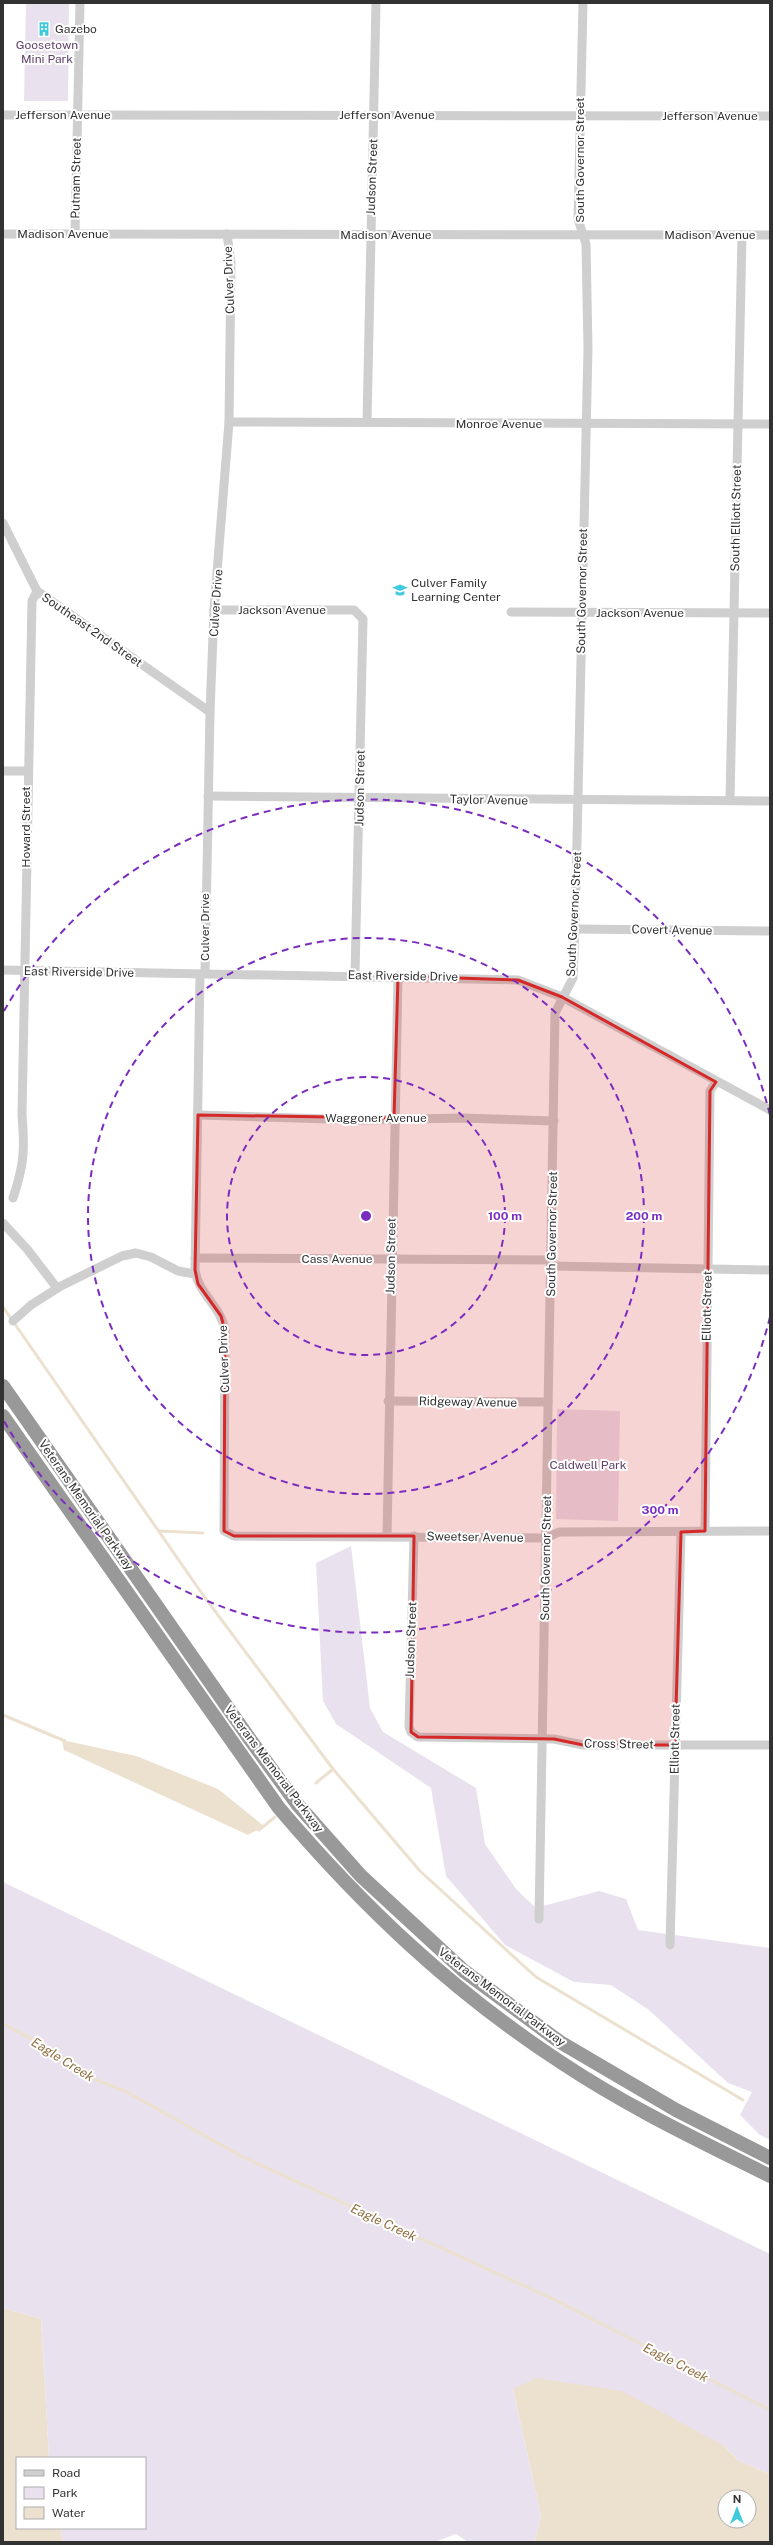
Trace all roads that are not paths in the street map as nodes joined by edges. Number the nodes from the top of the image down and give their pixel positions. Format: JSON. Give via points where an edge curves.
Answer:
{"nodes":[{"id":1,"x":80,"y":3,"type":"edge"},
{"id":2,"x":376,"y":3,"type":"edge"},
{"id":3,"x":582,"y":3,"type":"edge"},
{"id":4,"x":3,"y":115,"type":"edge"},
{"id":5,"x":77,"y":115,"type":"junction"},
{"id":6,"x":374,"y":115,"type":"junction"},
{"id":7,"x":580,"y":116,"type":"junction"},
{"id":8,"x":770,"y":116,"type":"edge"},
{"id":9,"x":3,"y":234,"type":"edge"},
{"id":10,"x":75,"y":234,"type":"junction"},
{"id":11,"x":227,"y":234,"type":"junction"},
{"id":12,"x":370,"y":235,"type":"junction"},
{"id":13,"x":583,"y":235,"type":"junction"},
{"id":14,"x":742,"y":235,"type":"junction"},
{"id":15,"x":770,"y":236,"type":"edge"},
{"id":16,"x":229,"y":422,"type":"junction"},
{"id":17,"x":367,"y":422,"type":"junction"},
{"id":18,"x":585,"y":424,"type":"junction"},
{"id":19,"x":738,"y":424,"type":"junction"},
{"id":20,"x":770,"y":424,"type":"edge"},
{"id":21,"x":3,"y":523,"type":"edge"},
{"id":22,"x":37,"y":591,"type":"junction"},
{"id":23,"x":214,"y":610,"type":"junction"},
{"id":24,"x":349,"y":610,"type":"joint"},
{"id":25,"x":511,"y":612,"type":"dead end"},
{"id":26,"x":581,"y":612,"type":"junction"},
{"id":27,"x":734,"y":613,"type":"junction"},
{"id":28,"x":770,"y":613,"type":"edge"},
{"id":29,"x":210,"y":712,"type":"junction"},
{"id":30,"x":3,"y":771,"type":"edge"},
{"id":31,"x":27,"y":771,"type":"junction"},
{"id":32,"x":208,"y":796,"type":"junction"},
{"id":33,"x":359,"y":799,"type":"junction"},
{"id":34,"x":578,"y":800,"type":"junction"},
{"id":35,"x":730,"y":800,"type":"junction"},
{"id":36,"x":770,"y":801,"type":"edge"},
{"id":37,"x":575,"y":929,"type":"junction"},
{"id":38,"x":770,"y":931,"type":"edge"},
{"id":39,"x":3,"y":970,"type":"edge"},
{"id":40,"x":25,"y":971,"type":"junction"},
{"id":41,"x":202,"y":974,"type":"junction"},
{"id":42,"x":355,"y":975,"type":"junction"},
{"id":43,"x":398,"y":976,"type":"junction"},
{"id":44,"x":562,"y":997,"type":"junction"},
{"id":45,"x":716,"y":1082,"type":"junction"},
{"id":46,"x":770,"y":1110,"type":"edge"},
{"id":47,"x":198,"y":1115,"type":"junction"},
{"id":48,"x":394,"y":1118,"type":"junction"},
{"id":49,"x":554,"y":1121,"type":"junction"},
{"id":50,"x":13,"y":1198,"type":"dead end"},
{"id":51,"x":3,"y":1223,"type":"edge"},
{"id":52,"x":195,"y":1258,"type":"junction"},
{"id":53,"x":392,"y":1259,"type":"junction"},
{"id":54,"x":551,"y":1263,"type":"junction"},
{"id":55,"x":708,"y":1269,"type":"junction"},
{"id":56,"x":770,"y":1270,"type":"edge"},
{"id":57,"x":195,"y":1274,"type":"junction"},
{"id":58,"x":57,"y":1288,"type":"junction"},
{"id":59,"x":13,"y":1322,"type":"dead end"},
{"id":60,"x":3,"y":1386,"type":"edge"},
{"id":61,"x":388,"y":1401,"type":"junction"},
{"id":62,"x":548,"y":1402,"type":"junction"},
{"id":63,"x":3,"y":1416,"type":"edge"},
{"id":64,"x":223,"y":1512,"type":"joint"},
{"id":65,"x":705,"y":1531,"type":"junction"},
{"id":66,"x":770,"y":1531,"type":"edge"},
{"id":67,"x":680,"y":1532,"type":"junction"},
{"id":68,"x":387,"y":1536,"type":"junction"},
{"id":69,"x":414,"y":1536,"type":"junction"},
{"id":70,"x":546,"y":1538,"type":"junction"},
{"id":71,"x":420,"y":1737,"type":"joint"},
{"id":72,"x":541,"y":1739,"type":"junction"},
{"id":73,"x":675,"y":1745,"type":"junction"},
{"id":74,"x":770,"y":1745,"type":"edge"},
{"id":75,"x":539,"y":1919,"type":"dead end"},
{"id":76,"x":670,"y":1945,"type":"dead end"},
{"id":77,"x":770,"y":2158,"type":"edge"},
{"id":78,"x":770,"y":2176,"type":"edge"}],
"edges":[{"from":1,"to":5,"type":"street","name":"Putnam Street"},
{"from":2,"to":6,"type":"street","name":"Judson Street"},
{"from":3,"to":7,"type":"street","name":"South Governor Street"},
{"from":4,"to":5,"type":"street","name":"Jefferson Avenue"},
{"from":5,"to":6,"type":"street","name":"Jefferson Avenue"},
{"from":5,"to":10,"type":"street","name":"Putnam Street"},
{"from":6,"to":7,"type":"street","name":"Jefferson Avenue"},
{"from":6,"to":12,"type":"street","name":"Judson Street"},
{"from":7,"to":8,"type":"street","name":"Jefferson Avenue"},
{"from":7,"to":13,"type":"street","name":"South Governor Street","via":[[578,219]]},
{"from":9,"to":10,"type":"street","name":"Madison Avenue"},
{"from":10,"to":11,"type":"street","name":"Madison Avenue"},
{"from":11,"to":12,"type":"street","name":"Madison Avenue"},
{"from":11,"to":16,"type":"street","name":"Culver Drive","via":[[231,263]]},
{"from":12,"to":13,"type":"street","name":"Madison Avenue"},
{"from":12,"to":17,"type":"street","name":"Judson Street"},
{"from":13,"to":14,"type":"street","name":"Madison Avenue"},
{"from":13,"to":18,"type":"street","name":"South Governor Street","via":[[586,244],[588,348]]},
{"from":14,"to":15,"type":"street","name":"Madison Avenue"},
{"from":14,"to":19,"type":"street","name":"South Elliott Street"},
{"from":16,"to":17,"type":"street","name":"Monroe Avenue"},
{"from":16,"to":23,"type":"street","name":"Culver Drive"},
{"from":17,"to":18,"type":"street","name":"Monroe Avenue"},
{"from":18,"to":19,"type":"street","name":"Monroe Avenue"},
{"from":18,"to":26,"type":"street","name":"South Governor Street"},
{"from":19,"to":20,"type":"street","name":"Monroe Avenue"},
{"from":19,"to":27,"type":"street","name":"South Elliott Street"},
{"from":21,"to":22,"type":"street","name":"Southeast 2nd Street"},
{"from":22,"to":29,"type":"street","name":"Southeast 2nd Street"},
{"from":22,"to":31,"type":"street","name":"Howard Street","via":[[32,601]]},
{"from":23,"to":24,"type":"street","name":"Jackson Avenue"},
{"from":23,"to":29,"type":"street","name":"Culver Drive"},
{"from":24,"to":33,"type":"street","name":"Judson Street","via":[[358,612],[363,619]]},
{"from":25,"to":26,"type":"street","name":"Jackson Avenue"},
{"from":26,"to":27,"type":"street","name":"Jackson Avenue"},
{"from":26,"to":34,"type":"street","name":"South Governor Street"},
{"from":27,"to":28,"type":"street","name":"Jackson Avenue"},
{"from":27,"to":35,"type":"street","name":"South Elliott Street"},
{"from":29,"to":32,"type":"street","name":"Culver Drive"},
{"from":30,"to":31,"type":"street"},
{"from":31,"to":40,"type":"street","name":"Howard Street"},
{"from":32,"to":33,"type":"street","name":"Taylor Avenue"},
{"from":32,"to":41,"type":"street","name":"Culver Drive"},
{"from":33,"to":34,"type":"street","name":"Taylor Avenue"},
{"from":33,"to":42,"type":"street","name":"Judson Street"},
{"from":34,"to":35,"type":"street","name":"Taylor Avenue"},
{"from":34,"to":37,"type":"street","name":"South Governor Street"},
{"from":35,"to":36,"type":"street","name":"Taylor Avenue"},
{"from":37,"to":38,"type":"street","name":"Covert Avenue"},
{"from":37,"to":44,"type":"street","name":"South Governor Street","via":[[573,978]]},
{"from":39,"to":40,"type":"street","name":"East Riverside Drive"},
{"from":40,"to":41,"type":"street","name":"East Riverside Drive"},
{"from":40,"to":50,"type":"street","name":"Howard Street","via":[[22,1064],[25,1149],[23,1167]]},
{"from":41,"to":42,"type":"street","name":"East Riverside Drive"},
{"from":41,"to":47,"type":"street","name":"Culver Drive"},
{"from":42,"to":43,"type":"street","name":"East Riverside Drive"},
{"from":43,"to":44,"type":"street","name":"East Riverside Drive","via":[[518,980]]},
{"from":43,"to":48,"type":"street","name":"Judson Street"},
{"from":44,"to":45,"type":"street","name":"East Riverside Drive"},
{"from":44,"to":49,"type":"street","name":"South Governor Street","via":[[555,1013]]},
{"from":45,"to":46,"type":"street","name":"East Riverside Drive"},
{"from":45,"to":55,"type":"street","name":"Elliott Street","via":[[710,1091]]},
{"from":47,"to":48,"type":"street","name":"Waggoner Avenue"},
{"from":47,"to":52,"type":"street","name":"Culver Drive"},
{"from":48,"to":49,"type":"street","name":"Waggoner Avenue"},
{"from":48,"to":53,"type":"street","name":"Judson Street"},
{"from":49,"to":54,"type":"street","name":"South Governor Street"},
{"from":51,"to":58,"type":"street"},
{"from":52,"to":53,"type":"street","name":"Cass Avenue"},
{"from":52,"to":57,"type":"street","name":"Culver Drive"},
{"from":53,"to":54,"type":"street","name":"Cass Avenue"},
{"from":53,"to":61,"type":"street","name":"Judson Street"},
{"from":54,"to":55,"type":"street","name":"Cass Avenue"},
{"from":54,"to":62,"type":"street","name":"South Governor Street"},
{"from":55,"to":56,"type":"street","name":"Cass Avenue"},
{"from":55,"to":65,"type":"street","name":"Elliott Street"},
{"from":57,"to":58,"type":"street","via":[[178,1271],[151,1257],[136,1253],[122,1256]]},
{"from":57,"to":64,"type":"street","name":"Culver Drive","via":[[198,1284],[221,1316],[225,1331]]},
{"from":58,"to":59,"type":"street","via":[[31,1305]]},
{"from":60,"to":77,"type":"highway","name":"Veterans Memorial Parkway","via":[[297,1804],[361,1876],[464,1971],[560,2042],[642,2091]]},
{"from":61,"to":62,"type":"street","name":"Ridgeway Avenue"},
{"from":61,"to":68,"type":"street","name":"Judson Street"},
{"from":62,"to":70,"type":"street","name":"South Governor Street"},
{"from":63,"to":78,"type":"highway","name":"Veterans Memorial Parkway","via":[[278,1808],[370,1910],[445,1977],[514,2031],[563,2064],[651,2116]]},
{"from":64,"to":68,"type":"street","name":"Sweetser Avenue","via":[[224,1531],[234,1536]]},
{"from":65,"to":66,"type":"street","name":"Sweetser Avenue"},
{"from":65,"to":67,"type":"street","name":"Sweetser Avenue"},
{"from":67,"to":70,"type":"street","name":"Sweetser Avenue","via":[[559,1532]]},
{"from":67,"to":73,"type":"street","name":"Elliott Street"},
{"from":68,"to":69,"type":"street","name":"Sweetser Avenue"},
{"from":69,"to":70,"type":"street","name":"Sweetser Avenue"},
{"from":69,"to":71,"type":"street","name":"Judson Street","via":[[409,1727],[411,1732]]},
{"from":70,"to":72,"type":"street","name":"South Governor Street"},
{"from":71,"to":72,"type":"street","name":"Cross Street"},
{"from":72,"to":73,"type":"street","name":"Cross Street","via":[[583,1745]]},
{"from":72,"to":75,"type":"street","name":"South Governor Street"},
{"from":73,"to":74,"type":"street","name":"Cross Street"},
{"from":73,"to":76,"type":"street","name":"Elliott Street"}]}
